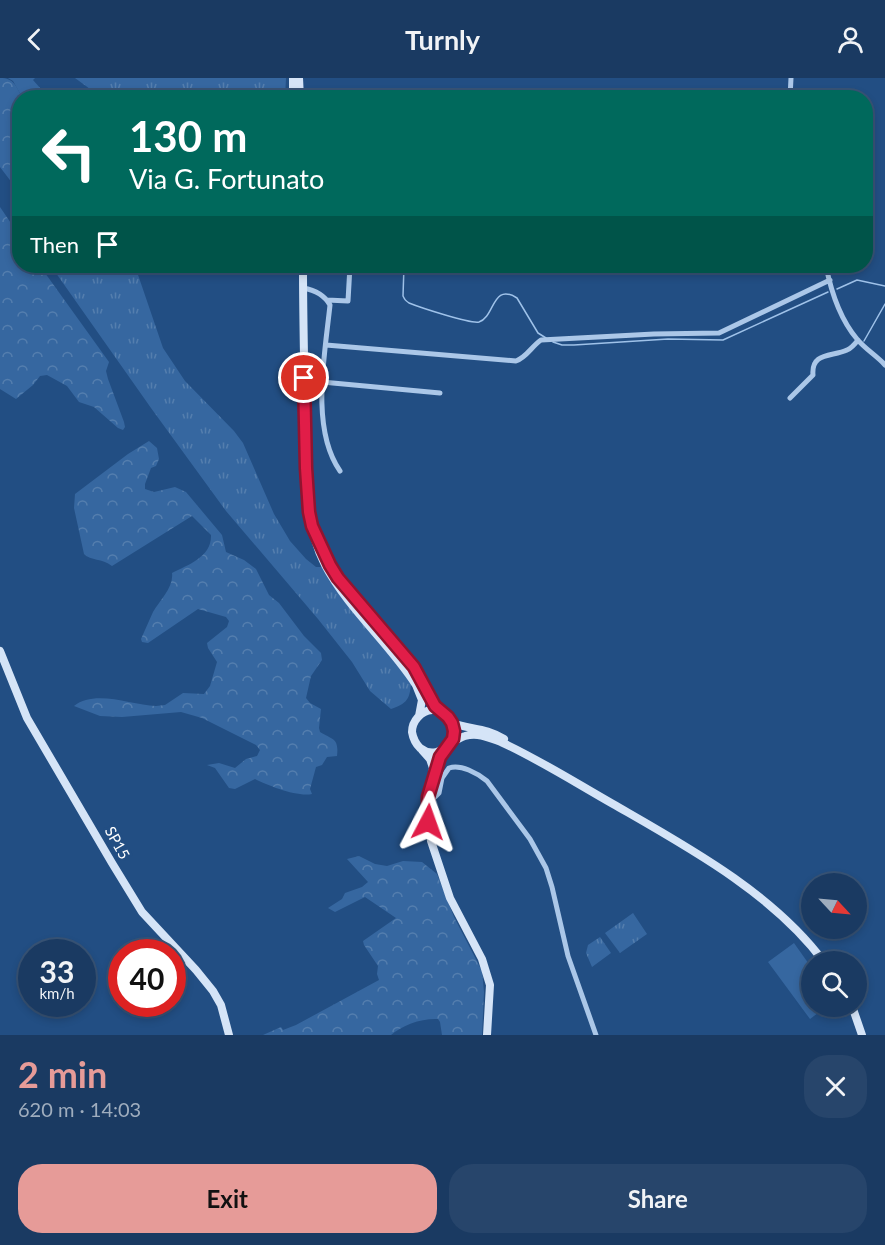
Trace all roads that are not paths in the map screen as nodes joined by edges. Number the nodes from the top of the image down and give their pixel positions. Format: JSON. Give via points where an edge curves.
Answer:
{"nodes":[{"id":1,"x":303,"y":273,"type":"edge"},
{"id":2,"x":350,"y":273,"type":"edge"},
{"id":3,"x":828,"y":273,"type":"edge"},
{"id":4,"x":830,"y":280,"type":"junction"},
{"id":5,"x":303,"y":288,"type":"junction"},
{"id":6,"x":327,"y":300,"type":"junction"},
{"id":7,"x":858,"y":340,"type":"junction"},
{"id":8,"x":326,"y":345,"type":"junction"},
{"id":9,"x":885,"y":355,"type":"edge"},
{"id":10,"x":879,"y":358,"type":"junction"},
{"id":11,"x":885,"y":365,"type":"edge"},
{"id":12,"x":322,"y":382,"type":"junction"},
{"id":13,"x":440,"y":393,"type":"dead end"},
{"id":14,"x":790,"y":398,"type":"dead end"},
{"id":15,"x":340,"y":471,"type":"dead end"},
{"id":16,"x":312,"y":526,"type":"junction"},
{"id":17,"x":0,"y":651,"type":"edge"},
{"id":18,"x":439,"y":711,"type":"junction"},
{"id":19,"x":419,"y":716,"type":"junction"},
{"id":20,"x":452,"y":723,"type":"junction"},
{"id":21,"x":451,"y":743,"type":"junction"},
{"id":22,"x":420,"y":748,"type":"junction"},
{"id":23,"x":516,"y":749,"type":"junction"},
{"id":24,"x":444,"y":750,"type":"junction"},
{"id":25,"x":429,"y":793,"type":"junction"},
{"id":26,"x":815,"y":951,"type":"edge"},
{"id":27,"x":856,"y":1017,"type":"edge"},
{"id":28,"x":230,"y":1035,"type":"edge"},
{"id":29,"x":487,"y":1035,"type":"edge"},
{"id":30,"x":596,"y":1035,"type":"edge"},
{"id":31,"x":862,"y":1035,"type":"edge"}],
"edges":[{"from":1,"to":5,"type":"main road"},
{"from":2,"to":6,"type":"street","via":[[348,301]]},
{"from":3,"to":4,"type":"street"},
{"from":4,"to":7,"type":"street","via":[[836,303]]},
{"from":4,"to":8,"type":"street","via":[[719,333],[543,340],[516,361]]},
{"from":5,"to":6,"type":"street","via":[[315,290]]},
{"from":5,"to":16,"type":"main road","via":[[306,468]]},
{"from":6,"to":8,"type":"street","via":[[330,305]]},
{"from":7,"to":10,"type":"street"},
{"from":7,"to":14,"type":"street","via":[[846,351],[819,358],[814,363],[813,375]]},
{"from":8,"to":12,"type":"street"},
{"from":9,"to":10,"type":"street"},
{"from":10,"to":11,"type":"street"},
{"from":12,"to":13,"type":"street"},
{"from":12,"to":15,"type":"street","via":[[324,430],[331,458]]},
{"from":16,"to":18,"type":"main road","via":[[338,578],[414,667]]},
{"from":16,"to":19,"type":"main road","via":[[316,545],[335,582],[416,686],[422,700]]},
{"from":17,"to":28,"type":"main road","name":"SP15","via":[[27,718],[112,863],[142,912],[213,991]]},
{"from":18,"to":19,"type":"main road"},
{"from":18,"to":20,"type":"main road"},
{"from":19,"to":22,"type":"main road","via":[[412,732]]},
{"from":20,"to":21,"type":"main road"},
{"from":20,"to":23,"type":"main road","via":[[492,732]]},
{"from":21,"to":23,"type":"main road","via":[[463,736],[486,736]]},
{"from":21,"to":24,"type":"main road"},
{"from":22,"to":24,"type":"main road"},
{"from":22,"to":25,"type":"main road","via":[[432,763]]},
{"from":23,"to":26,"type":"main road","via":[[683,844],[765,901]]},
{"from":24,"to":25,"type":"main road"},
{"from":25,"to":29,"type":"main road","via":[[431,841],[450,898],[482,959],[490,985]]},
{"from":25,"to":30,"type":"street","via":[[435,797],[440,793],[442,778],[449,768],[459,767],[487,781],[518,821],[546,868],[568,956]]},
{"from":27,"to":31,"type":"main road"}]}
